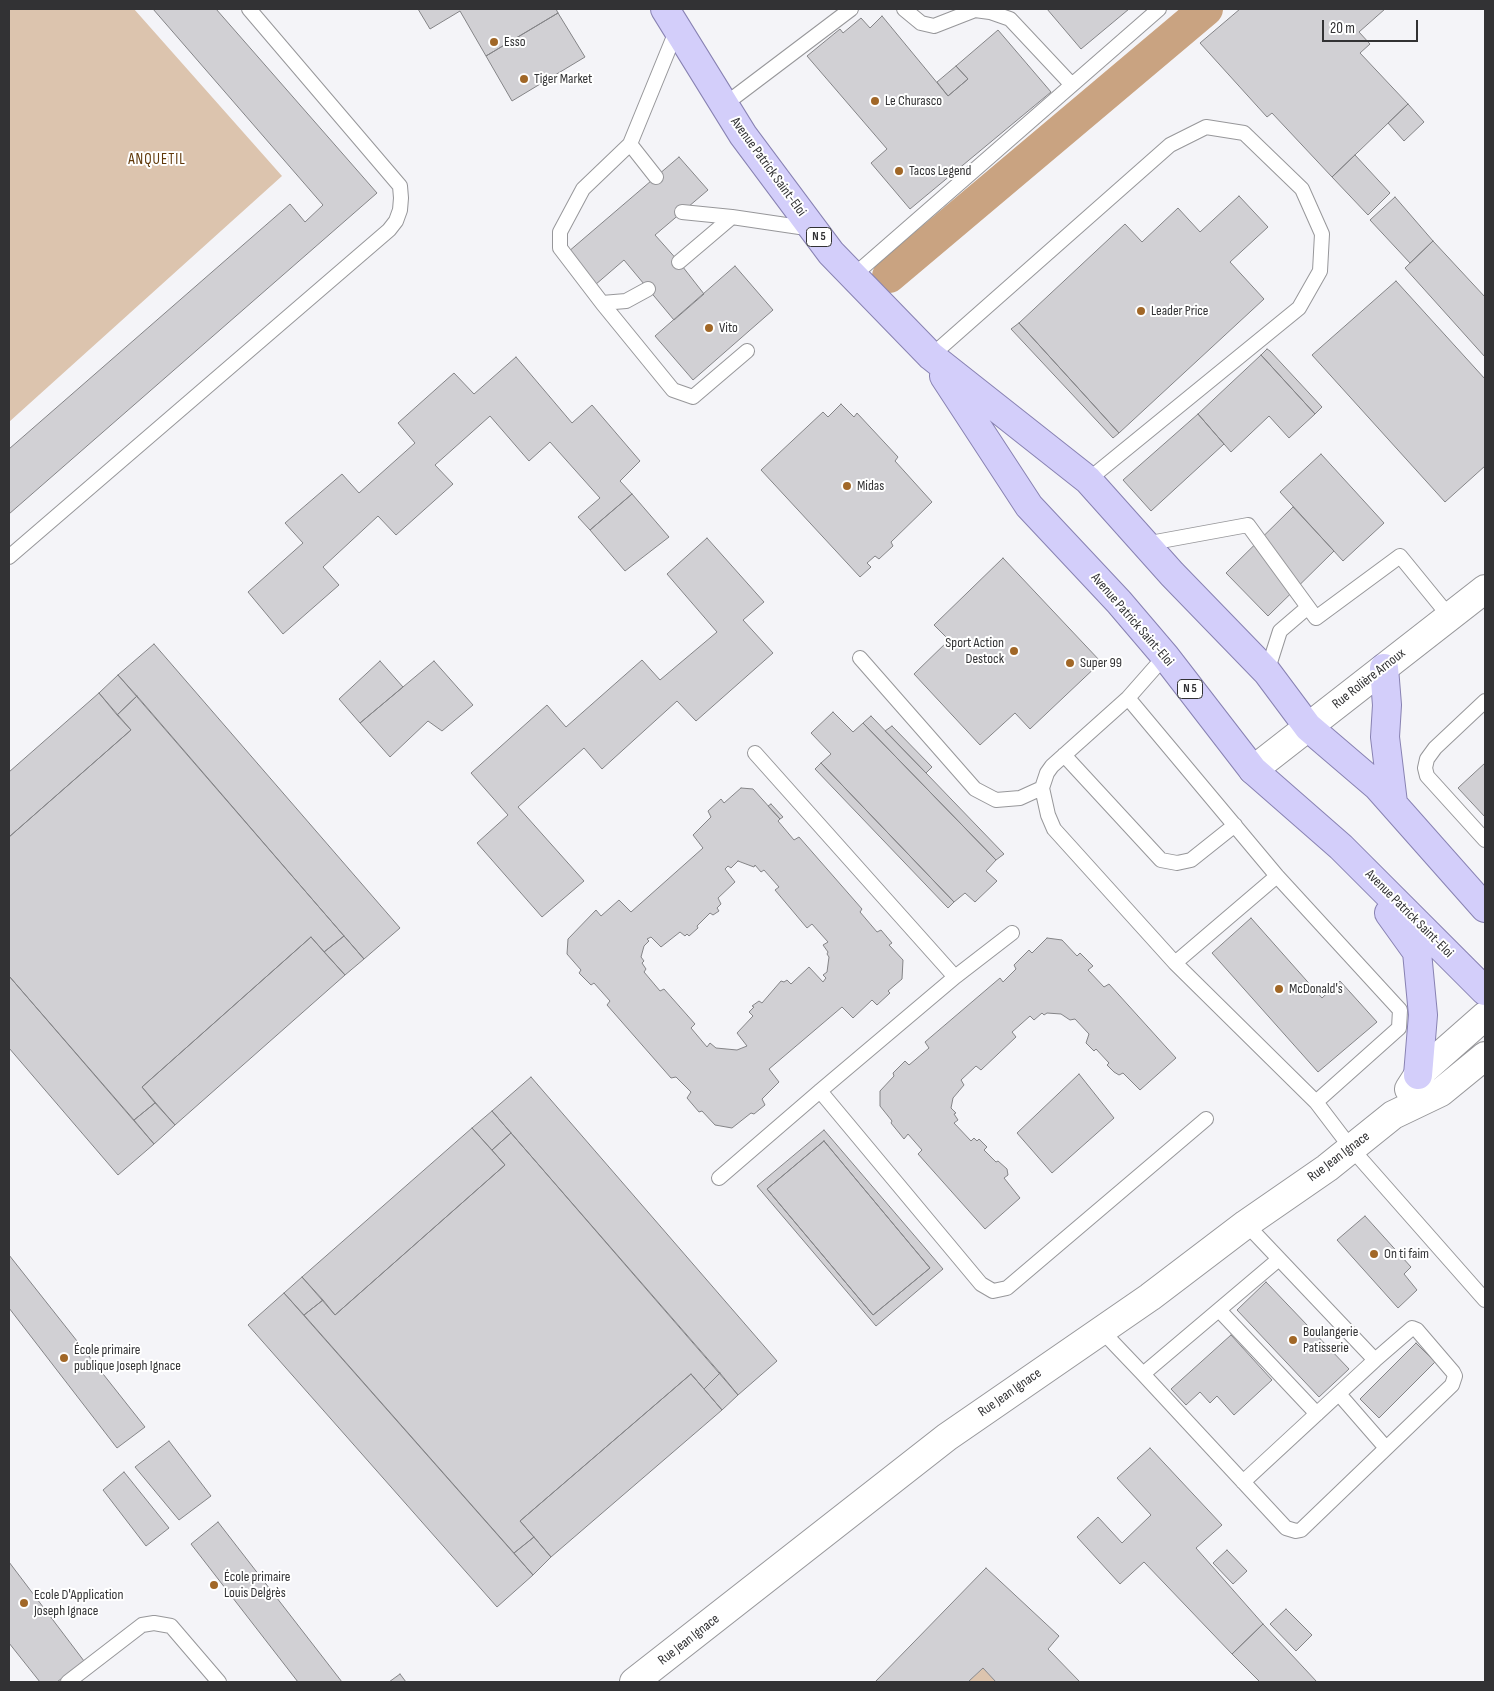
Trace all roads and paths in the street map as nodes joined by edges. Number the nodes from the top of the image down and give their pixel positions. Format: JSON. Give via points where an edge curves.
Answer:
{"nodes":[{"id":1,"x":249,"y":9,"type":"edge"},
{"id":2,"x":851,"y":9,"type":"edge"},
{"id":3,"x":904,"y":9,"type":"edge"},
{"id":4,"x":1159,"y":9,"type":"edge"},
{"id":5,"x":671,"y":19,"type":"edge"},
{"id":6,"x":1072,"y":85,"type":"junction"},
{"id":7,"x":724,"y":105,"type":"junction"},
{"id":8,"x":630,"y":144,"type":"junction"},
{"id":9,"x":656,"y":177,"type":"dead end"},
{"id":10,"x":682,"y":212,"type":"dead end"},
{"id":11,"x":732,"y":217,"type":"junction"},
{"id":12,"x":813,"y":229,"type":"junction"},
{"id":13,"x":679,"y":262,"type":"dead end"},
{"id":14,"x":853,"y":276,"type":"junction"},
{"id":15,"x":648,"y":288,"type":"dead end"},
{"id":16,"x":602,"y":303,"type":"junction"},
{"id":17,"x":747,"y":351,"type":"dead end"},
{"id":18,"x":931,"y":356,"type":"junction"},
{"id":19,"x":1088,"y":480,"type":"junction"},
{"id":20,"x":1143,"y":542,"type":"junction"},
{"id":21,"x":9,"y":557,"type":"edge"},
{"id":22,"x":1485,"y":588,"type":"edge"},
{"id":23,"x":1308,"y":607,"type":"junction"},
{"id":24,"x":1449,"y":616,"type":"junction"},
{"id":25,"x":1165,"y":656,"type":"junction"},
{"id":26,"x":860,"y":658,"type":"dead end"},
{"id":27,"x":1384,"y":668,"type":"junction"},
{"id":28,"x":1268,"y":672,"type":"junction"},
{"id":29,"x":1128,"y":698,"type":"junction"},
{"id":30,"x":1485,"y":701,"type":"edge"},
{"id":31,"x":1308,"y":727,"type":"junction"},
{"id":32,"x":755,"y":753,"type":"dead end"},
{"id":33,"x":1064,"y":755,"type":"junction"},
{"id":34,"x":1253,"y":770,"type":"junction"},
{"id":35,"x":1042,"y":788,"type":"junction"},
{"id":36,"x":1393,"y":803,"type":"junction"},
{"id":37,"x":1235,"y":825,"type":"junction"},
{"id":38,"x":1485,"y":840,"type":"edge"},
{"id":39,"x":1341,"y":847,"type":"junction"},
{"id":40,"x":1277,"y":876,"type":"junction"},
{"id":41,"x":1485,"y":908,"type":"edge"},
{"id":42,"x":1012,"y":933,"type":"dead end"},
{"id":43,"x":1175,"y":963,"type":"junction"},
{"id":44,"x":955,"y":977,"type":"junction"},
{"id":45,"x":1485,"y":991,"type":"edge"},
{"id":46,"x":1485,"y":1016,"type":"edge"},
{"id":47,"x":1485,"y":1056,"type":"edge"},
{"id":48,"x":1418,"y":1075,"type":"junction"},
{"id":49,"x":820,"y":1091,"type":"junction"},
{"id":50,"x":1316,"y":1102,"type":"junction"},
{"id":51,"x":1393,"y":1115,"type":"junction"},
{"id":52,"x":1206,"y":1118,"type":"dead end"},
{"id":53,"x":1351,"y":1148,"type":"junction"},
{"id":54,"x":719,"y":1178,"type":"dead end"},
{"id":55,"x":1246,"y":1224,"type":"junction"},
{"id":56,"x":1279,"y":1259,"type":"junction"},
{"id":57,"x":1485,"y":1300,"type":"edge"},
{"id":58,"x":1219,"y":1310,"type":"junction"},
{"id":59,"x":1101,"y":1330,"type":"junction"},
{"id":60,"x":1375,"y":1360,"type":"junction"},
{"id":61,"x":1143,"y":1374,"type":"junction"},
{"id":62,"x":1339,"y":1394,"type":"junction"},
{"id":63,"x":1317,"y":1414,"type":"junction"},
{"id":64,"x":1386,"y":1448,"type":"junction"},
{"id":65,"x":1243,"y":1482,"type":"junction"},
{"id":66,"x":68,"y":1682,"type":"edge"},
{"id":67,"x":220,"y":1682,"type":"edge"},
{"id":68,"x":634,"y":1682,"type":"edge"}],
"edges":[{"from":1,"to":21,"type":"lane","via":[[400,186],[402,198],[396,220],[389,230]]},
{"from":2,"to":7,"type":"lane"},
{"from":3,"to":6,"type":"lane","via":[[921,23],[934,26],[975,10],[1010,19]]},
{"from":4,"to":6,"type":"lane"},
{"from":5,"to":7,"type":"main road","name":"Avenue Patrick Saint-Eloi","number":"N 5"},
{"from":5,"to":8,"type":"lane"},
{"from":6,"to":14,"type":"lane"},
{"from":7,"to":12,"type":"main road","name":"Avenue Patrick Saint-Eloi","number":"N 5"},
{"from":8,"to":9,"type":"lane"},
{"from":8,"to":16,"type":"lane","via":[[583,189],[560,232],[560,248]]},
{"from":10,"to":11,"type":"lane"},
{"from":11,"to":12,"type":"lane"},
{"from":11,"to":13,"type":"lane"},
{"from":12,"to":14,"type":"main road","name":"Avenue Patrick Saint-Eloi","number":"N 5"},
{"from":14,"to":18,"type":"main road","name":"Avenue Patrick Saint-Eloi","number":"N 5"},
{"from":15,"to":16,"type":"lane","via":[[626,301]]},
{"from":16,"to":17,"type":"lane","via":[[673,390],[694,397]]},
{"from":18,"to":19,"type":"main road","name":"Avenue Patrick Saint-Eloi","number":"N 5"},
{"from":18,"to":19,"type":"lane","via":[[1170,145],[1206,127],[1244,133],[1302,189],[1322,234],[1320,271],[1299,308]]},
{"from":18,"to":25,"type":"main road","name":"Avenue Patrick Saint-Eloi","number":"N 5","via":[[1030,506]]},
{"from":19,"to":20,"type":"main road","name":"Avenue Patrick Saint-Eloi","number":"N 5"},
{"from":20,"to":23,"type":"lane","via":[[1150,544],[1248,525]]},
{"from":20,"to":28,"type":"main road","name":"Avenue Patrick Saint-Eloi","number":"N 5"},
{"from":22,"to":24,"type":"street","name":"Rue Rolière Arnoux"},
{"from":23,"to":24,"type":"lane","via":[[1316,618],[1400,556]]},
{"from":23,"to":28,"type":"lane","via":[[1280,631]]},
{"from":24,"to":27,"type":"street","name":"Rue Rolière Arnoux"},
{"from":25,"to":29,"type":"lane"},
{"from":25,"to":34,"type":"main road","name":"Avenue Patrick Saint-Eloi","number":"N 5"},
{"from":26,"to":35,"type":"lane","via":[[975,789],[996,800],[1020,798]]},
{"from":27,"to":31,"type":"street","name":"Rue Rolière Arnoux"},
{"from":27,"to":36,"type":"main road","via":[[1385,737]]},
{"from":28,"to":31,"type":"main road","name":"Avenue Patrick Saint-Eloi","number":"N 5"},
{"from":29,"to":33,"type":"lane"},
{"from":29,"to":37,"type":"lane"},
{"from":30,"to":38,"type":"lane","via":[[1435,748],[1425,768],[1427,776]]},
{"from":31,"to":34,"type":"street","name":"Rue Rolière Arnoux"},
{"from":31,"to":36,"type":"main road","name":"Avenue Patrick Saint-Eloi","number":"N 5"},
{"from":32,"to":44,"type":"lane"},
{"from":33,"to":35,"type":"lane","via":[[1047,773]]},
{"from":33,"to":37,"type":"lane","via":[[1161,860],[1177,863],[1191,860]]},
{"from":34,"to":39,"type":"main road","name":"Avenue Patrick Saint-Eloi","number":"N 5"},
{"from":35,"to":43,"type":"lane","via":[[1054,829]]},
{"from":36,"to":41,"type":"main road","name":"Avenue Patrick Saint-Eloi","number":"N 5"},
{"from":37,"to":40,"type":"lane"},
{"from":39,"to":45,"type":"main road","name":"Avenue Patrick Saint-Eloi","number":"N 5"},
{"from":39,"to":48,"type":"main road","via":[[1417,952],[1423,1015]]},
{"from":40,"to":43,"type":"lane"},
{"from":40,"to":50,"type":"lane","via":[[1400,1010],[1399,1028]]},
{"from":42,"to":44,"type":"lane"},
{"from":43,"to":50,"type":"lane"},
{"from":44,"to":49,"type":"lane"},
{"from":46,"to":48,"type":"street","name":"Rue Jean Ignace"},
{"from":47,"to":51,"type":"street","name":"Rue Jean Ignace","via":[[1440,1092]]},
{"from":48,"to":51,"type":"street","name":"Rue Jean Ignace"},
{"from":49,"to":52,"type":"lane","via":[[981,1284],[993,1291],[1007,1288]]},
{"from":49,"to":54,"type":"lane"},
{"from":50,"to":53,"type":"lane"},
{"from":51,"to":53,"type":"street","name":"Rue Jean Ignace"},
{"from":53,"to":55,"type":"street","name":"Rue Jean Ignace"},
{"from":53,"to":57,"type":"lane"},
{"from":55,"to":56,"type":"lane"},
{"from":55,"to":59,"type":"street","name":"Rue Jean Ignace"},
{"from":56,"to":58,"type":"lane"},
{"from":56,"to":60,"type":"lane"},
{"from":58,"to":61,"type":"lane"},
{"from":58,"to":63,"type":"lane"},
{"from":59,"to":61,"type":"lane"},
{"from":59,"to":68,"type":"street","name":"Rue Jean Ignace","via":[[947,1437]]},
{"from":60,"to":62,"type":"lane"},
{"from":60,"to":64,"type":"lane","via":[[1412,1328],[1455,1376],[1452,1384]]},
{"from":61,"to":65,"type":"lane"},
{"from":62,"to":63,"type":"lane"},
{"from":62,"to":64,"type":"lane"},
{"from":63,"to":65,"type":"lane"},
{"from":64,"to":65,"type":"lane","via":[[1301,1530],[1286,1528]]},
{"from":66,"to":67,"type":"lane","via":[[142,1625],[154,1622],[171,1626]]}]}
